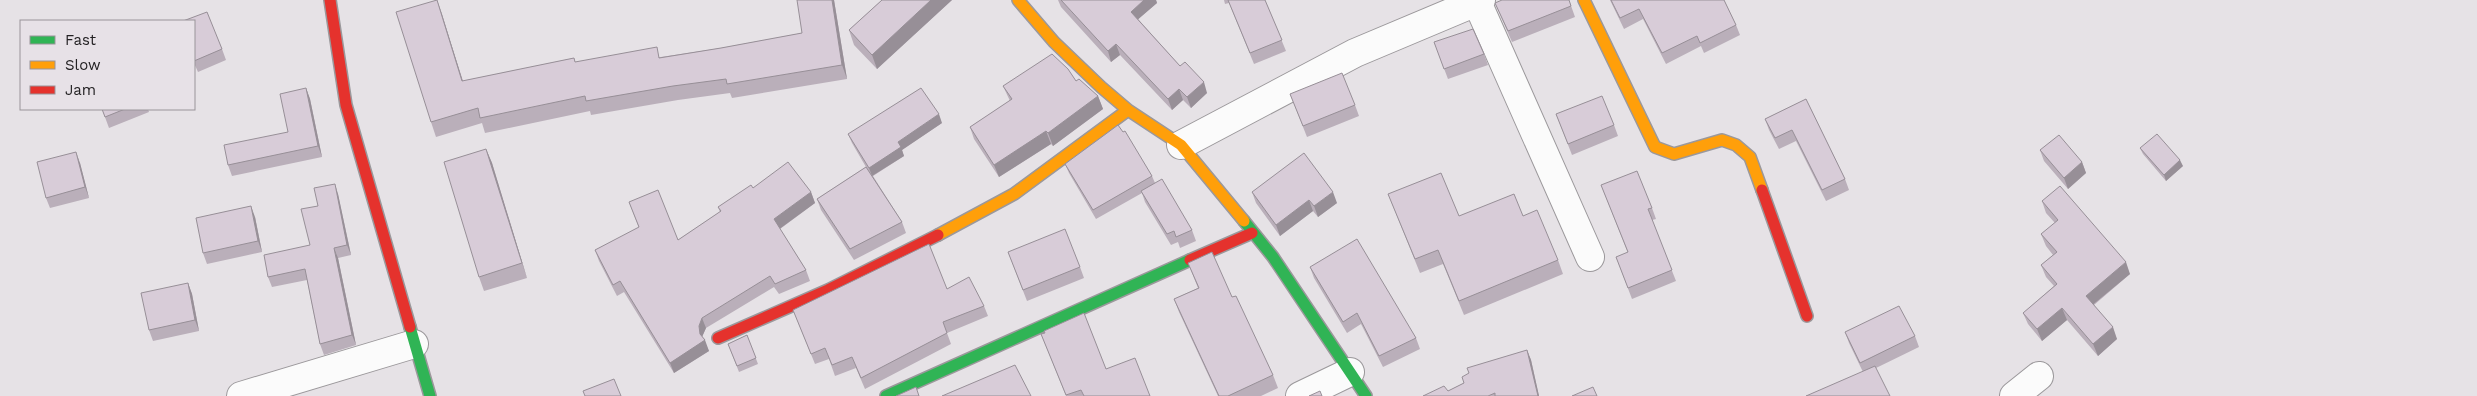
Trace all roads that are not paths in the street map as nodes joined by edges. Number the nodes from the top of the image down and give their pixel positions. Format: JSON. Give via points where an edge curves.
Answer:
{"nodes":[{"id":1,"x":330,"y":0,"type":"edge"},
{"id":2,"x":1018,"y":0,"type":"edge"},
{"id":3,"x":1584,"y":0,"type":"edge"},
{"id":4,"x":1479,"y":1,"type":"edge"},
{"id":5,"x":1128,"y":110,"type":"junction"},
{"id":6,"x":1181,"y":145,"type":"junction"},
{"id":7,"x":1252,"y":233,"type":"junction"},
{"id":8,"x":1590,"y":257,"type":"dead end"},
{"id":9,"x":1807,"y":316,"type":"dead end"},
{"id":10,"x":718,"y":338,"type":"dead end"},
{"id":11,"x":414,"y":344,"type":"junction"},
{"id":12,"x":1350,"y":372,"type":"junction"},
{"id":13,"x":2039,"y":376,"type":"dead end"},
{"id":14,"x":241,"y":396,"type":"edge"},
{"id":15,"x":430,"y":396,"type":"edge"},
{"id":16,"x":886,"y":396,"type":"edge"},
{"id":17,"x":1300,"y":396,"type":"edge"},
{"id":18,"x":1366,"y":396,"type":"edge"},
{"id":19,"x":2014,"y":396,"type":"edge"}],
"edges":[{"from":1,"to":11,"type":"street","via":[[346,105]]},
{"from":2,"to":5,"type":"street","via":[[1054,42]]},
{"from":3,"to":9,"type":"street","via":[[1655,147],[1674,154],[1722,140],[1736,144],[1750,158]]},
{"from":4,"to":6,"type":"street","via":[[1355,53]]},
{"from":4,"to":8,"type":"street"},
{"from":5,"to":6,"type":"street"},
{"from":5,"to":10,"type":"street","via":[[1014,194],[828,290]]},
{"from":6,"to":7,"type":"street"},
{"from":7,"to":12,"type":"street","via":[[1273,257]]},
{"from":7,"to":16,"type":"street"},
{"from":11,"to":14,"type":"street"},
{"from":11,"to":15,"type":"street"},
{"from":12,"to":17,"type":"street"},
{"from":12,"to":18,"type":"street"},
{"from":13,"to":19,"type":"street"}]}
